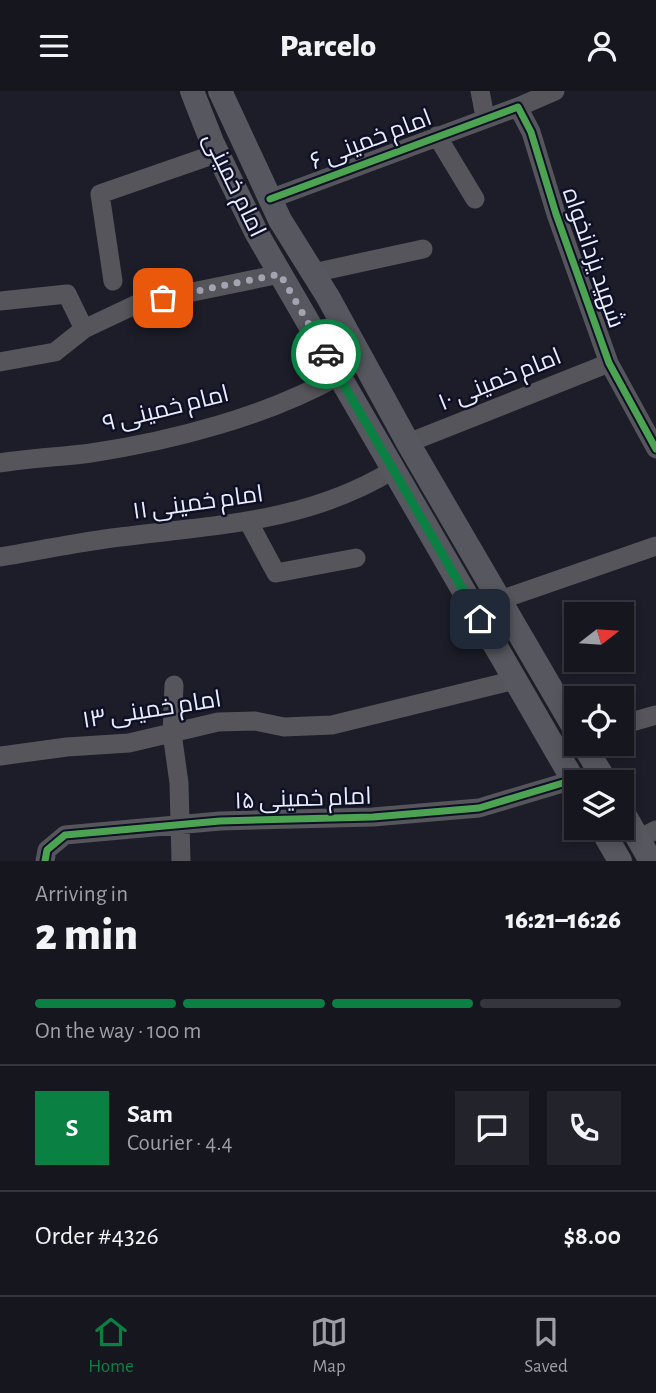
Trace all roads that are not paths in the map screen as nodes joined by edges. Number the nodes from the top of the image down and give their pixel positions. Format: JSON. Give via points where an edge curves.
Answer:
{"nodes":[{"id":1,"x":192,"y":91,"type":"edge"},
{"id":2,"x":220,"y":91,"type":"edge"},
{"id":3,"x":480,"y":91,"type":"edge"},
{"id":4,"x":555,"y":91,"type":"edge"},
{"id":5,"x":518,"y":107,"type":"junction"},
{"id":6,"x":485,"y":117,"type":"junction"},
{"id":7,"x":437,"y":136,"type":"junction"},
{"id":8,"x":218,"y":153,"type":"junction"},
{"id":9,"x":270,"y":199,"type":"junction"},
{"id":10,"x":475,"y":199,"type":"dead end"},
{"id":11,"x":423,"y":249,"type":"dead end"},
{"id":12,"x":313,"y":273,"type":"junction"},
{"id":13,"x":280,"y":274,"type":"junction"},
{"id":14,"x":113,"y":281,"type":"dead end"},
{"id":15,"x":328,"y":297,"type":"junction"},
{"id":16,"x":0,"y":301,"type":"edge"},
{"id":17,"x":303,"y":314,"type":"junction"},
{"id":18,"x":84,"y":329,"type":"junction"},
{"id":19,"x":0,"y":362,"type":"edge"},
{"id":20,"x":610,"y":363,"type":"junction"},
{"id":21,"x":338,"y":376,"type":"junction"},
{"id":22,"x":408,"y":443,"type":"junction"},
{"id":23,"x":656,"y":449,"type":"edge"},
{"id":24,"x":0,"y":463,"type":"edge"},
{"id":25,"x":393,"y":470,"type":"junction"},
{"id":26,"x":248,"y":521,"type":"junction"},
{"id":27,"x":656,"y":546,"type":"edge"},
{"id":28,"x":0,"y":557,"type":"edge"},
{"id":29,"x":356,"y":558,"type":"dead end"},
{"id":30,"x":500,"y":600,"type":"junction"},
{"id":31,"x":515,"y":680,"type":"junction"},
{"id":32,"x":174,"y":685,"type":"dead end"},
{"id":33,"x":564,"y":710,"type":"edge"},
{"id":34,"x":656,"y":715,"type":"edge"},
{"id":35,"x":634,"y":721,"type":"edge"},
{"id":36,"x":172,"y":733,"type":"junction"},
{"id":37,"x":0,"y":756,"type":"edge"},
{"id":38,"x":567,"y":770,"type":"edge"},
{"id":39,"x":564,"y":785,"type":"edge"},
{"id":40,"x":634,"y":822,"type":"edge"},
{"id":41,"x":179,"y":825,"type":"junction"},
{"id":42,"x":647,"y":835,"type":"edge"},
{"id":43,"x":608,"y":840,"type":"edge"},
{"id":44,"x":45,"y":861,"type":"edge"},
{"id":45,"x":181,"y":861,"type":"edge"},
{"id":46,"x":620,"y":861,"type":"edge"},
{"id":47,"x":651,"y":861,"type":"edge"}],
"edges":[{"from":1,"to":8,"type":"main road","name":"امام خمینی"},
{"from":2,"to":9,"type":"main road","name":"امام خمینی"},
{"from":3,"to":6,"type":"street"},
{"from":4,"to":5,"type":"street"},
{"from":5,"to":6,"type":"street"},
{"from":5,"to":20,"type":"street","name":"شهید یزدانخواه","via":[[531,132]]},
{"from":6,"to":7,"type":"street","name":"امام خمینی ۶"},
{"from":7,"to":9,"type":"street","name":"امام خمینی ۶"},
{"from":7,"to":10,"type":"street"},
{"from":8,"to":13,"type":"main road","name":"امام خمینی"},
{"from":8,"to":14,"type":"street","via":[[100,194]]},
{"from":9,"to":12,"type":"main road","name":"امام خمینی"},
{"from":11,"to":12,"type":"street"},
{"from":12,"to":15,"type":"main road","name":"امام خمینی"},
{"from":13,"to":17,"type":"main road","name":"امام خمینی"},
{"from":13,"to":18,"type":"street","via":[[139,303]]},
{"from":15,"to":17,"type":"main road"},
{"from":15,"to":22,"type":"main road","name":"امام خمینی"},
{"from":16,"to":18,"type":"street","via":[[67,293]]},
{"from":17,"to":21,"type":"main road","name":"امام خمینی"},
{"from":18,"to":19,"type":"street","via":[[55,352]]},
{"from":20,"to":22,"type":"street","name":"امام خمینی ۱۰"},
{"from":20,"to":23,"type":"street","name":"شهید یزدانخواه"},
{"from":21,"to":24,"type":"street","name":"امام خمینی ۹","via":[[286,401],[155,441]]},
{"from":21,"to":25,"type":"main road","name":"امام خمینی"},
{"from":22,"to":30,"type":"main road","name":"امام خمینی"},
{"from":25,"to":26,"type":"street","name":"امام خمینی ۱۱","via":[[359,491],[286,516]]},
{"from":25,"to":31,"type":"main road","name":"امام خمینی"},
{"from":26,"to":28,"type":"street","name":"امام خمینی ۱۱"},
{"from":26,"to":29,"type":"street","via":[[276,573]]},
{"from":27,"to":30,"type":"street"},
{"from":30,"to":33,"type":"main road","name":"امام خمینی"},
{"from":31,"to":36,"type":"street","name":"امام خمینی ۱۳","via":[[332,725],[218,722]]},
{"from":31,"to":38,"type":"main road","name":"امام خمینی"},
{"from":32,"to":36,"type":"street"},
{"from":34,"to":35,"type":"street"},
{"from":36,"to":37,"type":"street","name":"امام خمینی ۱۳","via":[[129,743]]},
{"from":36,"to":41,"type":"street"},
{"from":39,"to":41,"type":"street","name":"امام خمینی ۱۵","via":[[479,808]]},
{"from":40,"to":42,"type":"main road"},
{"from":41,"to":44,"type":"street","name":"امام خمینی ۱۵","via":[[65,835],[47,850]]},
{"from":41,"to":45,"type":"street"},
{"from":42,"to":47,"type":"main road"},
{"from":43,"to":46,"type":"main road"}]}
